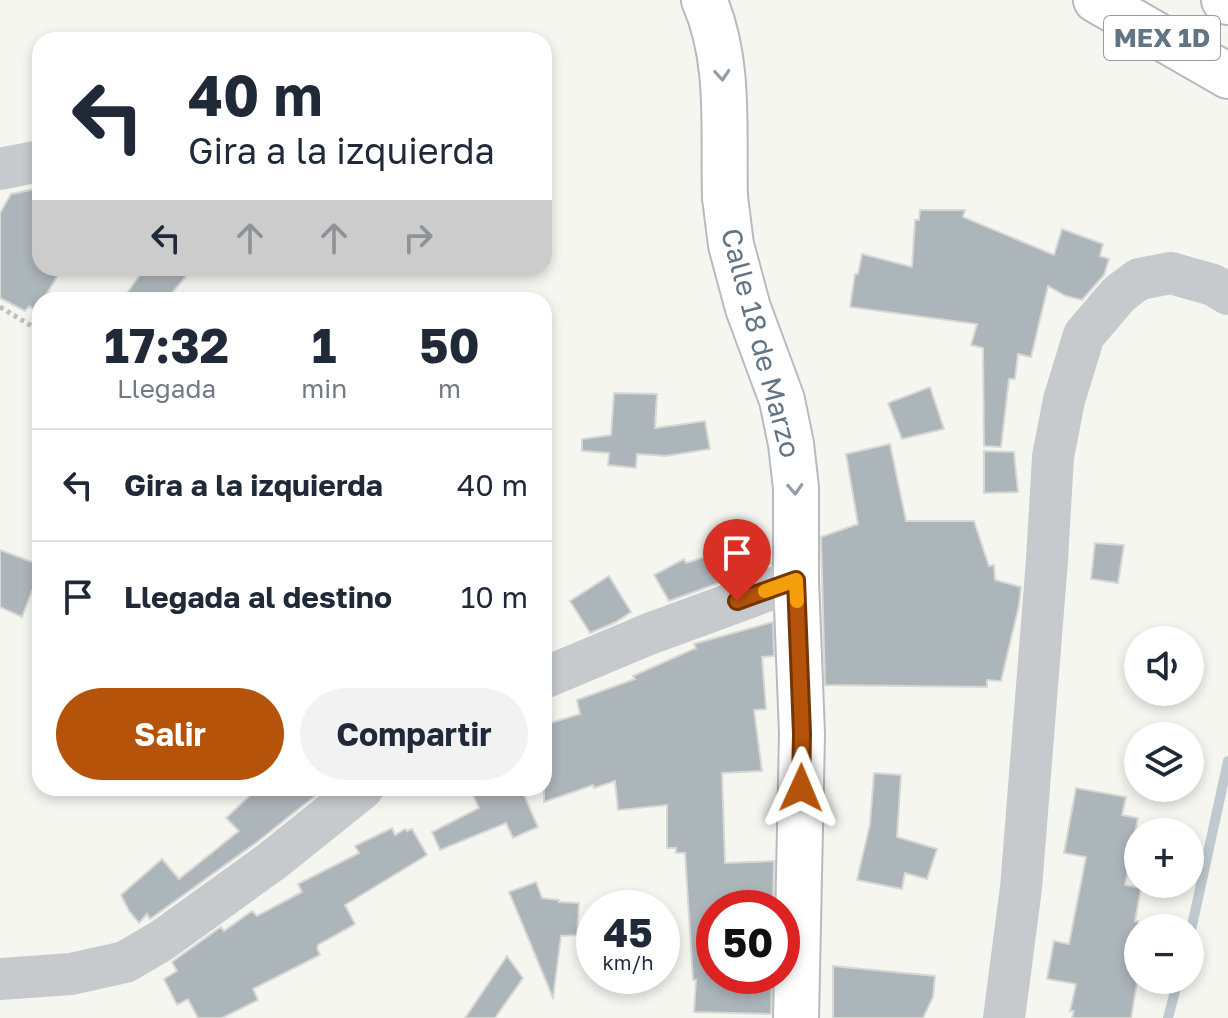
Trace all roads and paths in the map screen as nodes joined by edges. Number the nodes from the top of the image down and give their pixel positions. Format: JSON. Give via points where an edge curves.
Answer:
{"nodes":[{"id":1,"x":704,"y":0,"type":"edge"},
{"id":2,"x":1096,"y":0,"type":"edge"},
{"id":3,"x":1228,"y":76,"type":"edge"},
{"id":4,"x":32,"y":163,"type":"edge"},
{"id":5,"x":0,"y":169,"type":"edge"},
{"id":6,"x":1228,"y":294,"type":"edge"},
{"id":7,"x":0,"y":307,"type":"edge"},
{"id":8,"x":32,"y":326,"type":"edge"},
{"id":9,"x":796,"y":580,"type":"junction"},
{"id":10,"x":552,"y":675,"type":"edge"},
{"id":11,"x":353,"y":796,"type":"edge"},
{"id":12,"x":0,"y":979,"type":"edge"},
{"id":13,"x":796,"y":1018,"type":"edge"},
{"id":14,"x":1004,"y":1018,"type":"edge"}],
"edges":[{"from":1,"to":9,"type":"main road","name":"Calle 18 de Marzo","one_way":true,"via":[[720,46],[731,245],[782,400],[791,444]]},
{"from":2,"to":3,"type":"main road","number":"MEX 1D"},
{"from":4,"to":5,"type":"street"},
{"from":6,"to":14,"type":"street","via":[[1171,273],[1139,279],[1084,335],[1053,457],[1021,888]]},
{"from":7,"to":8,"type":"path"},
{"from":9,"to":10,"type":"street"},
{"from":9,"to":13,"type":"main road","name":"Calle 18 de Marzo","via":[[802,734]]},
{"from":11,"to":12,"type":"street","via":[[272,861],[125,962],[71,974]]}]}
